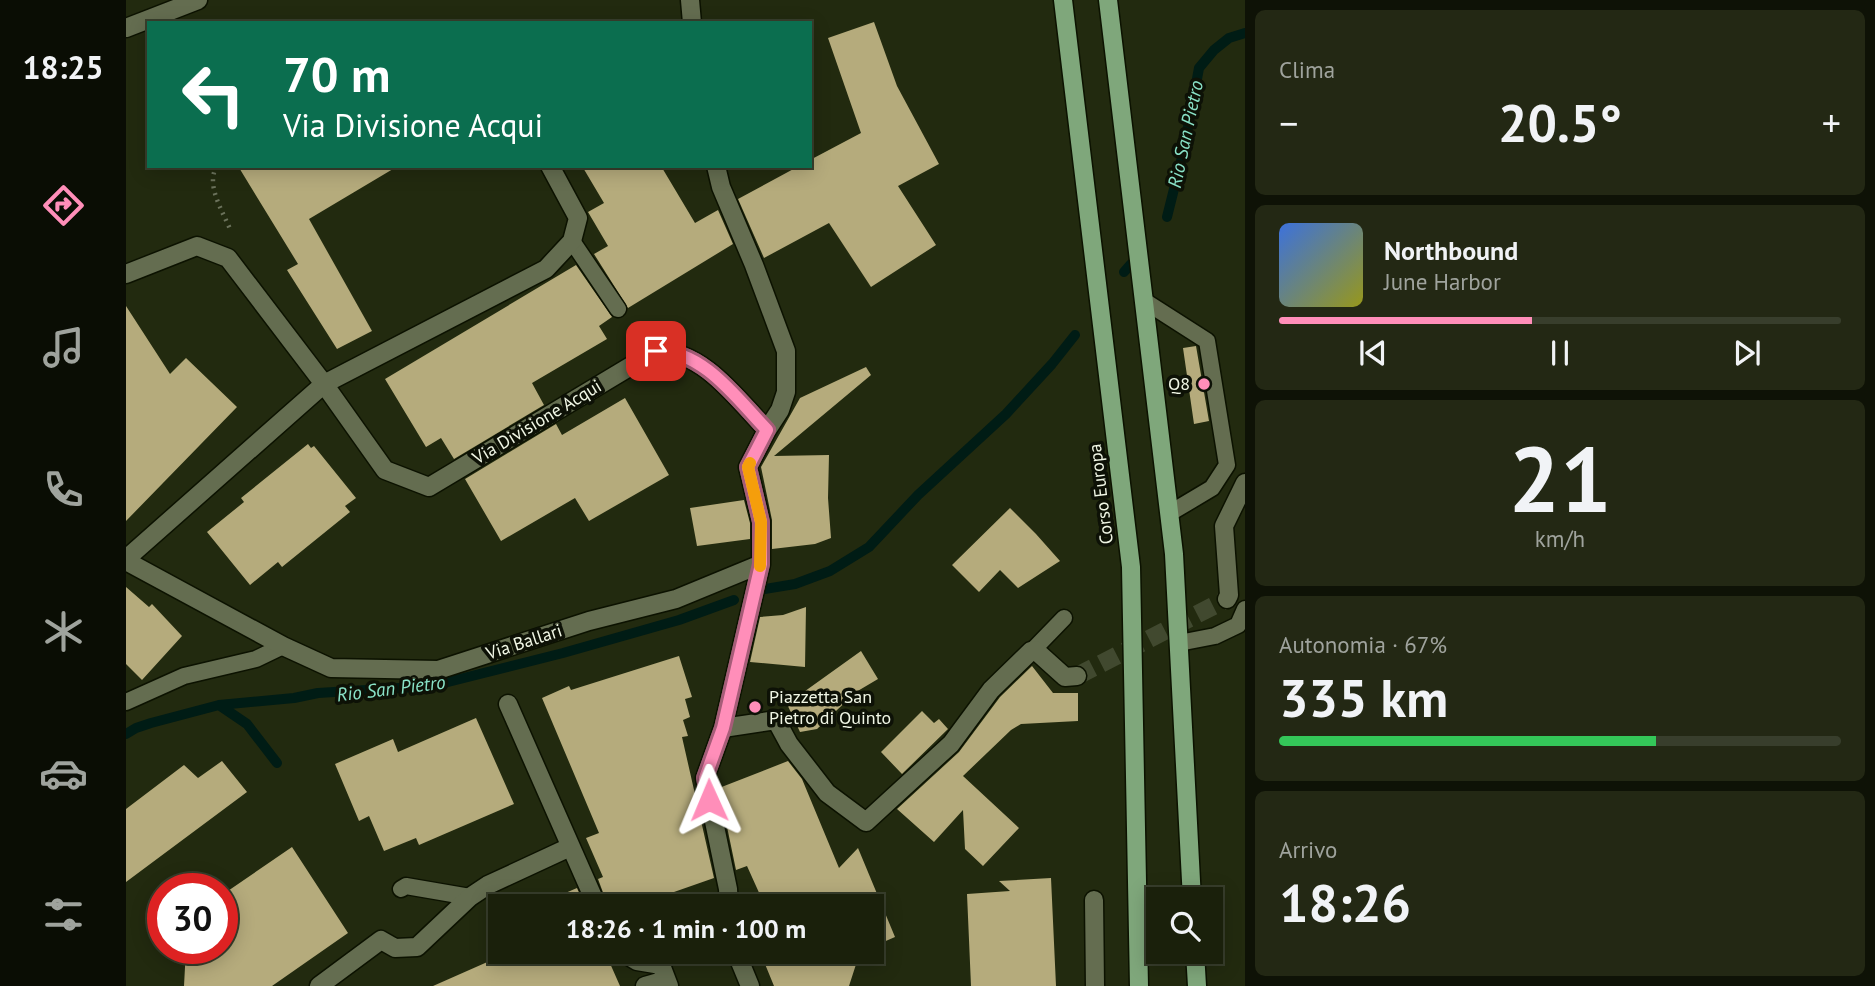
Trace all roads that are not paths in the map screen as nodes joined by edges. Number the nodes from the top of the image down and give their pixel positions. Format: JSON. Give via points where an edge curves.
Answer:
{"nodes":[{"id":1,"x":198,"y":0,"type":"edge"},
{"id":2,"x":690,"y":0,"type":"edge"},
{"id":3,"x":1063,"y":0,"type":"edge"},
{"id":4,"x":1108,"y":0,"type":"edge"},
{"id":5,"x":692,"y":21,"type":"edge"},
{"id":6,"x":126,"y":29,"type":"edge"},
{"id":7,"x":551,"y":168,"type":"edge"},
{"id":8,"x":716,"y":168,"type":"edge"},
{"id":9,"x":572,"y":242,"type":"junction"},
{"id":10,"x":126,"y":274,"type":"edge"},
{"id":11,"x":1146,"y":302,"type":"junction"},
{"id":12,"x":618,"y":309,"type":"dead end"},
{"id":13,"x":324,"y":384,"type":"junction"},
{"id":14,"x":767,"y":430,"type":"junction"},
{"id":15,"x":1245,"y":483,"type":"edge"},
{"id":16,"x":1170,"y":513,"type":"junction"},
{"id":17,"x":126,"y":560,"type":"edge"},
{"id":18,"x":761,"y":564,"type":"junction"},
{"id":19,"x":1227,"y":599,"type":"dead end"},
{"id":20,"x":1245,"y":609,"type":"edge"},
{"id":21,"x":1064,"y":618,"type":"dead end"},
{"id":22,"x":1179,"y":643,"type":"junction"},
{"id":23,"x":283,"y":646,"type":"junction"},
{"id":24,"x":1033,"y":650,"type":"junction"},
{"id":25,"x":1077,"y":676,"type":"dead end"},
{"id":26,"x":126,"y":702,"type":"edge"},
{"id":27,"x":508,"y":704,"type":"dead end"},
{"id":28,"x":723,"y":728,"type":"junction"},
{"id":29,"x":570,"y":848,"type":"junction"},
{"id":30,"x":1191,"y":887,"type":"edge"},
{"id":31,"x":401,"y":890,"type":"dead end"},
{"id":32,"x":591,"y":894,"type":"edge"},
{"id":33,"x":727,"y":894,"type":"edge"},
{"id":34,"x":470,"y":897,"type":"junction"},
{"id":35,"x":1094,"y":900,"type":"dead end"},
{"id":36,"x":646,"y":964,"type":"edge"},
{"id":37,"x":741,"y":964,"type":"edge"},
{"id":38,"x":1196,"y":964,"type":"edge"},
{"id":39,"x":666,"y":971,"type":"edge"},
{"id":40,"x":319,"y":986,"type":"edge"},
{"id":41,"x":645,"y":986,"type":"edge"},
{"id":42,"x":750,"y":986,"type":"edge"},
{"id":43,"x":1095,"y":986,"type":"edge"},
{"id":44,"x":1139,"y":986,"type":"edge"},
{"id":45,"x":1197,"y":986,"type":"edge"}],
"edges":[{"from":1,"to":6,"type":"street"},
{"from":2,"to":5,"type":"street"},
{"from":3,"to":44,"type":"main road","name":"Corso Europa","via":[[1131,567]]},
{"from":4,"to":11,"type":"main road"},
{"from":7,"to":9,"type":"street","via":[[578,218]]},
{"from":8,"to":14,"type":"street","via":[[786,351],[786,392]]},
{"from":9,"to":12,"type":"lane"},
{"from":9,"to":13,"type":"street","via":[[545,269]]},
{"from":10,"to":13,"type":"street","name":"Via Divisione Acqui","via":[[197,246],[228,258]]},
{"from":11,"to":16,"type":"main road"},
{"from":11,"to":16,"type":"lane","via":[[1207,341],[1227,465],[1212,488]]},
{"from":13,"to":14,"type":"street","name":"Via Divisione Acqui","via":[[385,470],[429,487],[656,351],[672,351],[704,368]]},
{"from":13,"to":17,"type":"street"},
{"from":14,"to":18,"type":"street","via":[[748,467],[761,522]]},
{"from":15,"to":19,"type":"street","via":[[1224,526]]},
{"from":16,"to":22,"type":"main road"},
{"from":17,"to":23,"type":"street","name":"Via Ballari"},
{"from":18,"to":23,"type":"street","name":"Via Ballari","via":[[676,600],[589,621],[438,670],[331,668]]},
{"from":18,"to":28,"type":"street"},
{"from":20,"to":22,"type":"lane","via":[[1238,625],[1215,636]]},
{"from":21,"to":24,"type":"lane"},
{"from":22,"to":30,"type":"main road"},
{"from":23,"to":26,"type":"lane","via":[[256,659],[184,676]]},
{"from":24,"to":25,"type":"street","via":[[1065,677]]},
{"from":24,"to":28,"type":"street","via":[[991,690],[950,744],[866,822],[827,793],[776,720]]},
{"from":27,"to":29,"type":"street"},
{"from":28,"to":33,"type":"street","via":[[705,778]]},
{"from":29,"to":32,"type":"street"},
{"from":29,"to":34,"type":"street"},
{"from":31,"to":34,"type":"lane","via":[[406,886]]},
{"from":34,"to":40,"type":"street","via":[[416,947],[395,948],[381,940]]},
{"from":35,"to":43,"type":"street"},
{"from":36,"to":39,"type":"street"},
{"from":37,"to":42,"type":"street"},
{"from":38,"to":45,"type":"main road"},
{"from":39,"to":41,"type":"street"}]}
